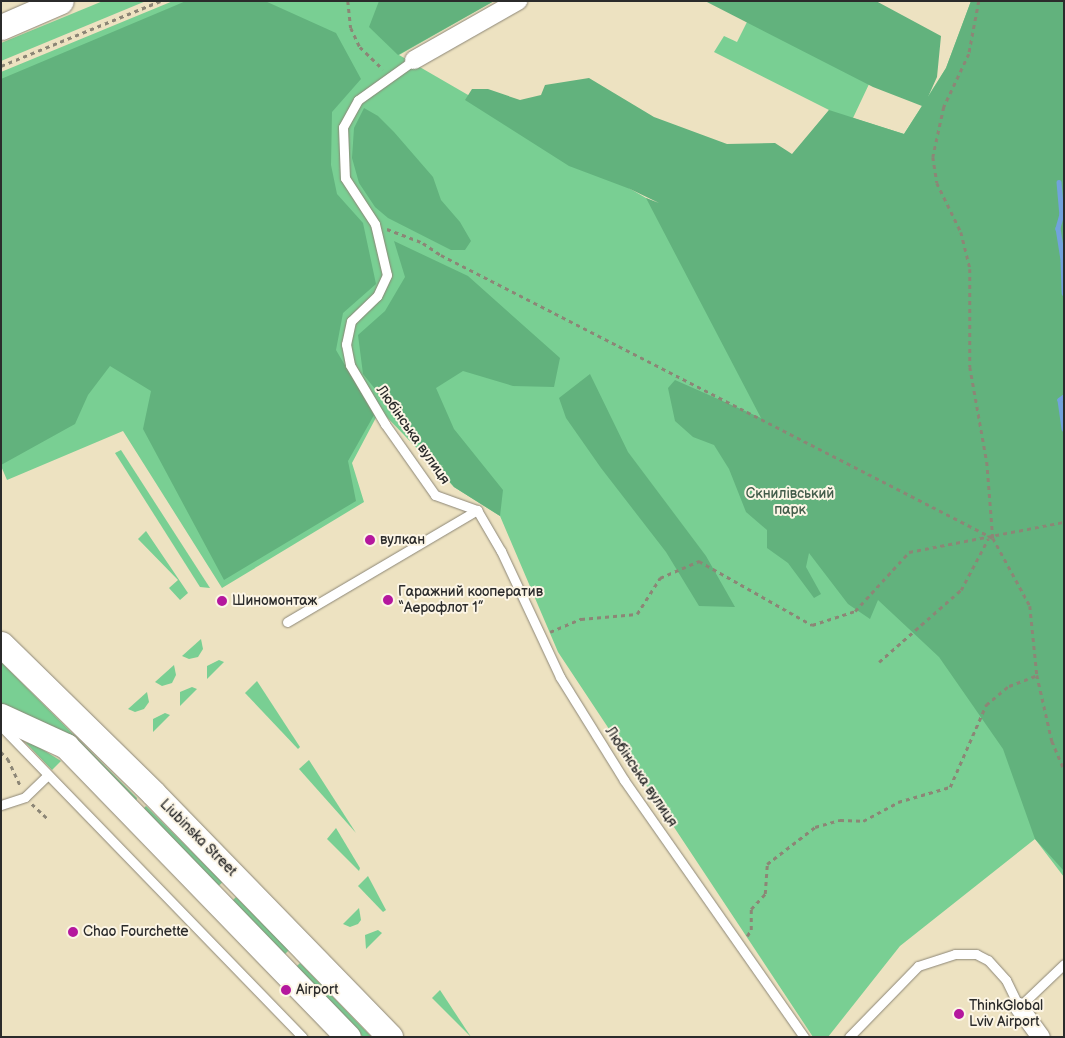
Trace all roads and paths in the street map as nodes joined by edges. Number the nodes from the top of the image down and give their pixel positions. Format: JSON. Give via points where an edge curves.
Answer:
{"nodes":[{"id":1,"x":61,"y":1,"type":"edge"},
{"id":2,"x":160,"y":1,"type":"edge"},
{"id":3,"x":348,"y":1,"type":"edge"},
{"id":4,"x":518,"y":1,"type":"edge"},
{"id":5,"x":979,"y":1,"type":"edge"},
{"id":6,"x":1,"y":27,"type":"edge"},
{"id":7,"x":414,"y":60,"type":"joint"},
{"id":8,"x":1,"y":66,"type":"edge"},
{"id":9,"x":387,"y":80,"type":"junction"},
{"id":10,"x":375,"y":224,"type":"junction"},
{"id":11,"x":477,"y":510,"type":"junction"},
{"id":12,"x":1064,"y":522,"type":"edge"},
{"id":13,"x":993,"y":538,"type":"junction"},
{"id":14,"x":988,"y":539,"type":"junction"},
{"id":15,"x":287,"y":622,"type":"dead end"},
{"id":16,"x":540,"y":636,"type":"junction"},
{"id":17,"x":1,"y":644,"type":"edge"},
{"id":18,"x":878,"y":662,"type":"dead end"},
{"id":19,"x":1037,"y":675,"type":"junction"},
{"id":20,"x":1,"y":716,"type":"edge"},
{"id":21,"x":1,"y":726,"type":"edge"},
{"id":22,"x":1,"y":752,"type":"edge"},
{"id":23,"x":1064,"y":769,"type":"edge"},
{"id":24,"x":48,"y":775,"type":"junction"},
{"id":25,"x":25,"y":798,"type":"junction"},
{"id":26,"x":1,"y":805,"type":"edge"},
{"id":27,"x":47,"y":818,"type":"dead end"},
{"id":28,"x":739,"y":944,"type":"junction"},
{"id":29,"x":1064,"y":964,"type":"edge"},
{"id":30,"x":1019,"y":1007,"type":"junction"},
{"id":31,"x":302,"y":1037,"type":"edge"},
{"id":32,"x":348,"y":1037,"type":"edge"},
{"id":33,"x":390,"y":1037,"type":"edge"},
{"id":34,"x":804,"y":1037,"type":"edge"},
{"id":35,"x":849,"y":1037,"type":"edge"},
{"id":36,"x":1040,"y":1037,"type":"edge"}],
"edges":[{"from":1,"to":6,"type":"street"},
{"from":2,"to":8,"type":"path"},
{"from":3,"to":9,"type":"path","via":[[351,28],[357,40],[383,68]]},
{"from":4,"to":7,"type":"street"},
{"from":5,"to":13,"type":"path","via":[[969,54],[944,107],[932,157],[937,183],[953,212],[970,269],[970,367],[987,462]]},
{"from":7,"to":9,"type":"lane","name":"Любінська вулиця"},
{"from":9,"to":10,"type":"lane","name":"Любінська вулиця","via":[[358,100],[344,127],[345,178]]},
{"from":10,"to":11,"type":"lane","name":"Любінська вулиця","via":[[388,275],[377,296],[351,321],[346,344],[350,365],[385,424],[435,495]]},
{"from":10,"to":13,"type":"path","via":[[423,243]]},
{"from":11,"to":15,"type":"lane"},
{"from":11,"to":16,"type":"lane","name":"Любінська вулиця","via":[[501,551]]},
{"from":12,"to":13,"type":"path"},
{"from":13,"to":14,"type":"path"},
{"from":13,"to":19,"type":"path","via":[[1030,606]]},
{"from":14,"to":16,"type":"path","via":[[909,552],[856,611],[812,625],[699,561],[660,578],[637,614],[581,619]]},
{"from":14,"to":18,"type":"path","via":[[961,590]]},
{"from":16,"to":28,"type":"lane","name":"Любінська вулиця","via":[[560,677],[624,780]]},
{"from":17,"to":33,"type":"street","name":"Liubinska Street","via":[[160,800]]},
{"from":19,"to":23,"type":"path","via":[[1052,741]]},
{"from":19,"to":28,"type":"path","via":[[1009,686],[986,705],[950,787],[898,802],[863,821],[840,820],[815,827],[768,864],[765,894],[752,909],[752,930]]},
{"from":20,"to":32,"type":"street","via":[[66,746]]},
{"from":21,"to":24,"type":"lane"},
{"from":22,"to":25,"type":"path","via":[[8,759]]},
{"from":24,"to":25,"type":"lane"},
{"from":24,"to":31,"type":"lane"},
{"from":25,"to":26,"type":"lane"},
{"from":25,"to":27,"type":"path"},
{"from":28,"to":34,"type":"lane","name":"Любінська вулиця"},
{"from":29,"to":30,"type":"lane"},
{"from":30,"to":35,"type":"lane","via":[[1006,980],[988,960],[976,954],[955,954],[918,966]]},
{"from":30,"to":36,"type":"street"}]}
